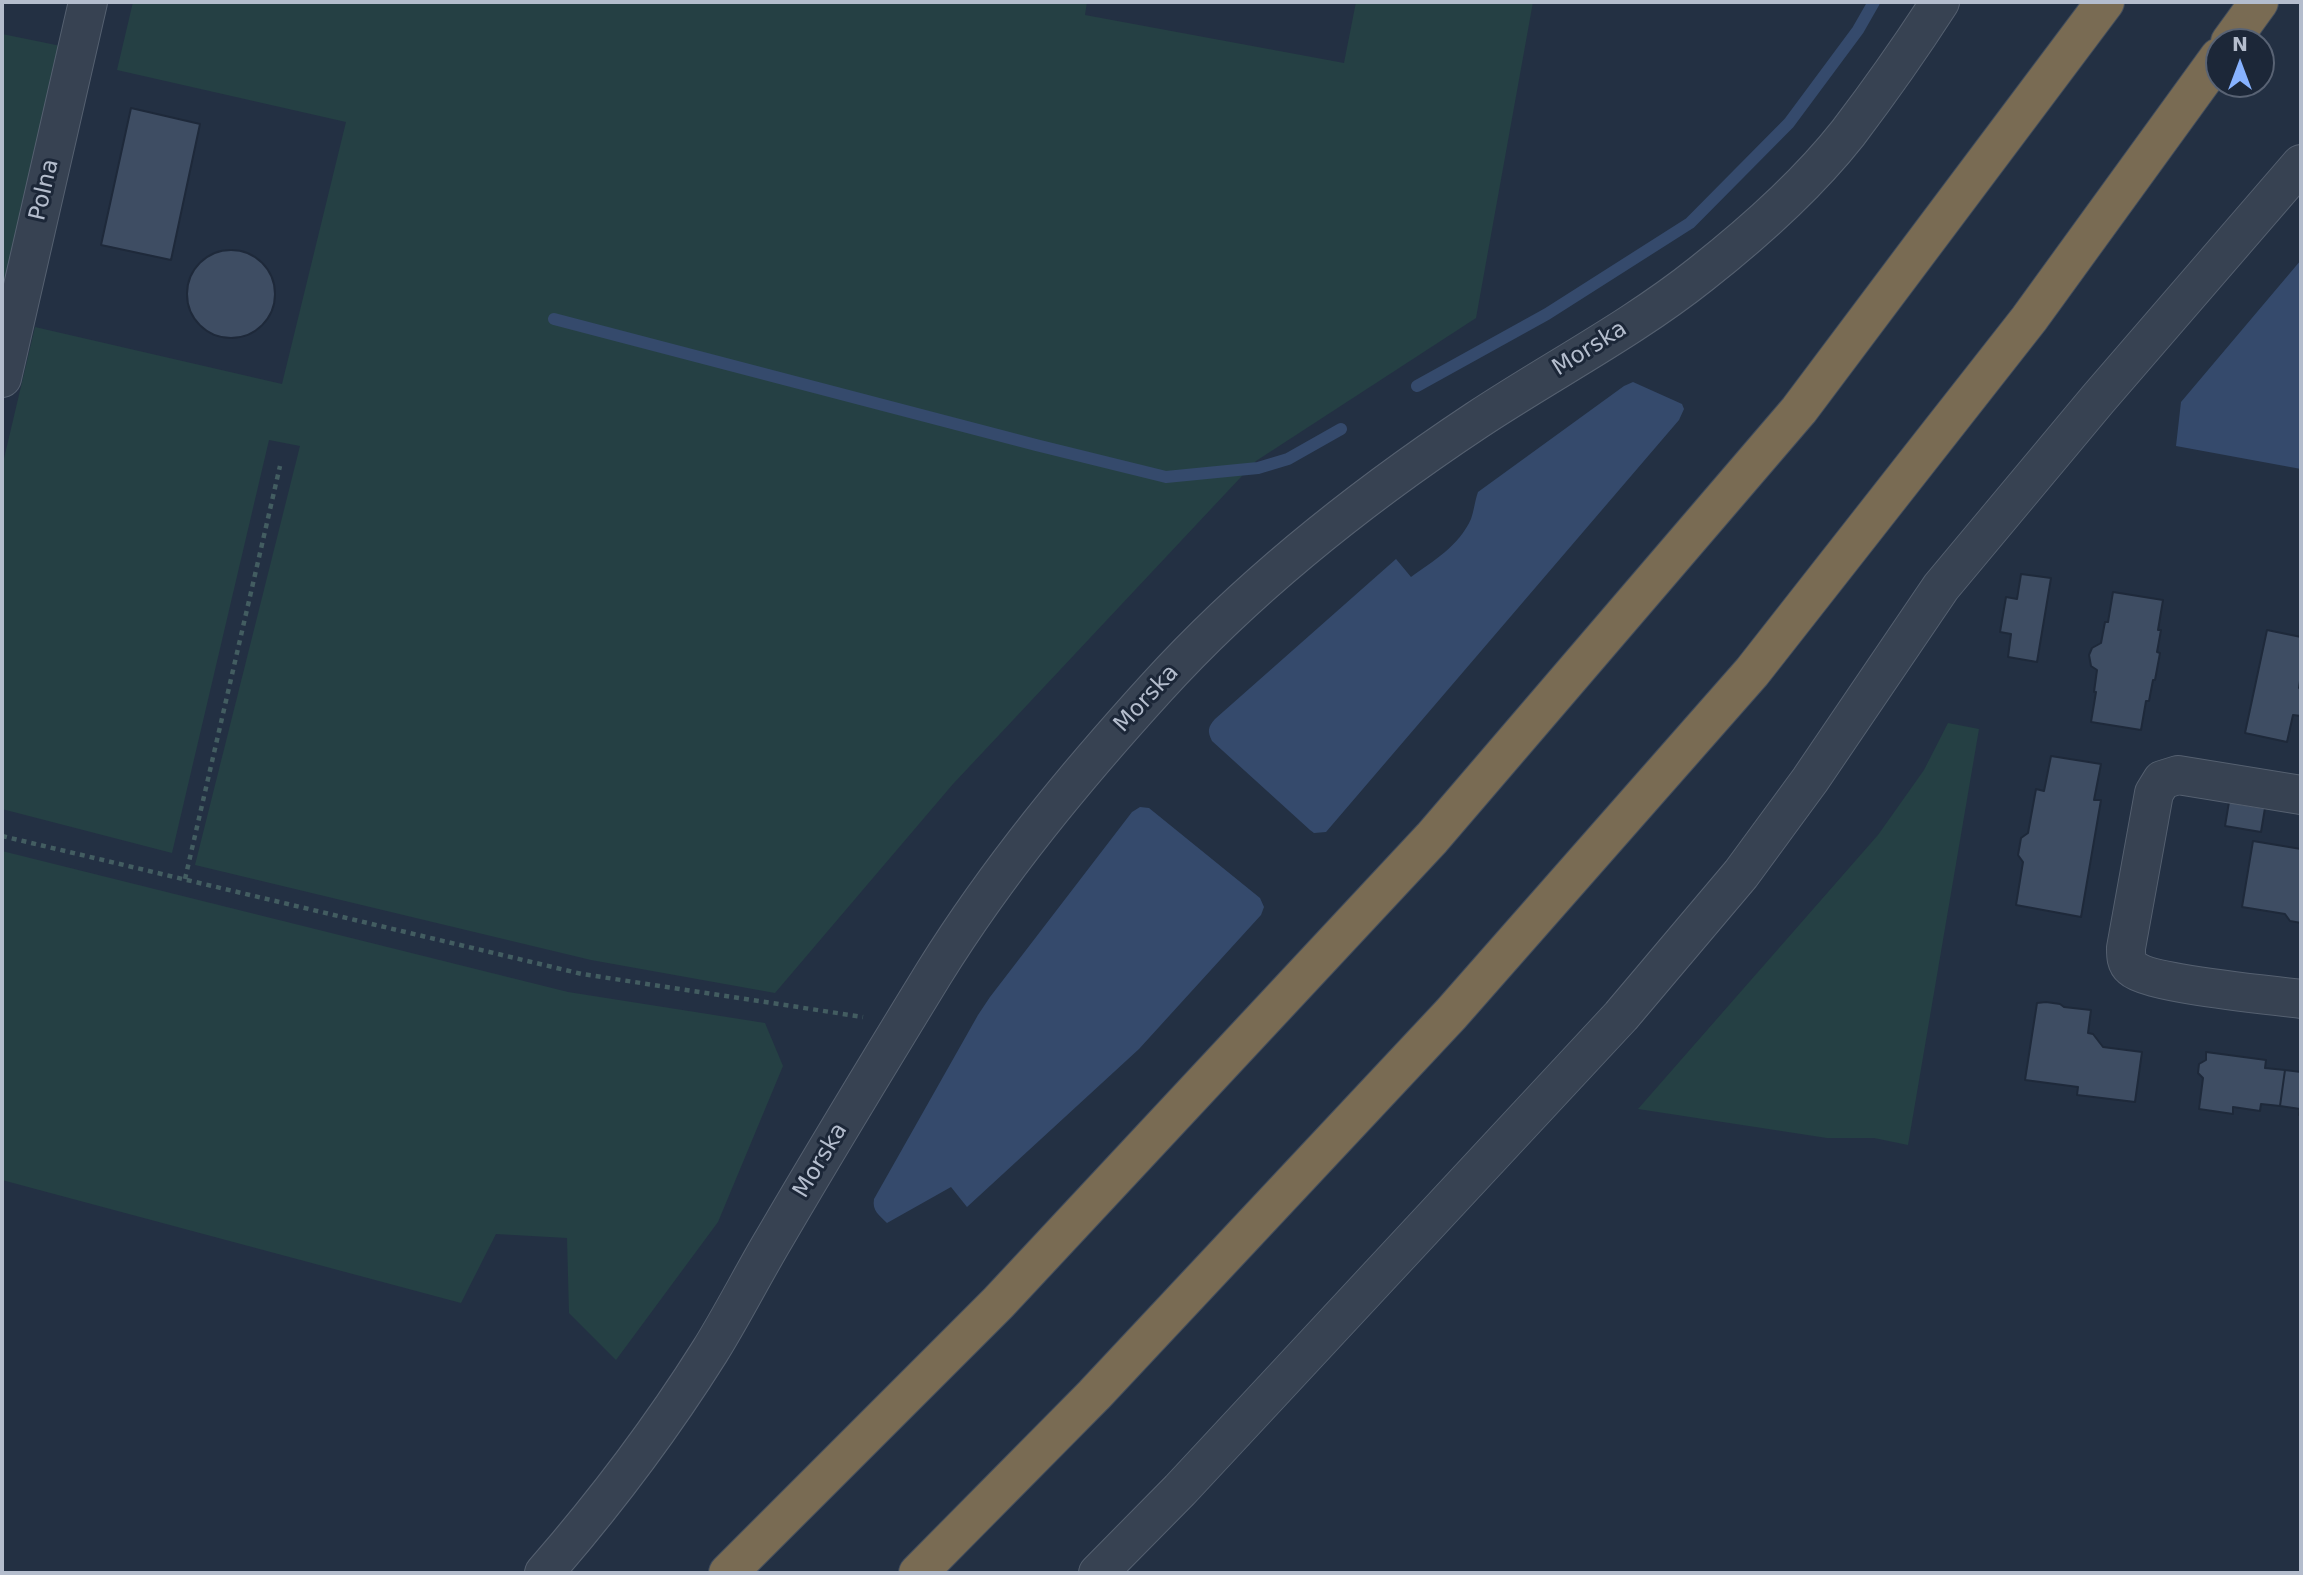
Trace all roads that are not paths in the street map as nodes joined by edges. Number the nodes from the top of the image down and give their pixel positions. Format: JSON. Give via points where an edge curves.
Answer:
{"nodes":[{"id":1,"x":88,"y":2,"type":"edge"},
{"id":2,"x":1940,"y":2,"type":"edge"},
{"id":3,"x":2105,"y":2,"type":"edge"},
{"id":4,"x":2259,"y":2,"type":"edge"},
{"id":5,"x":2240,"y":28,"type":"edge"},
{"id":6,"x":2205,"y":76,"type":"edge"},
{"id":7,"x":2301,"y":164,"type":"edge"},
{"id":8,"x":2,"y":378,"type":"edge"},
{"id":9,"x":2301,"y":795,"type":"edge"},
{"id":10,"x":2301,"y":999,"type":"edge"},
{"id":11,"x":544,"y":1573,"type":"edge"},
{"id":12,"x":728,"y":1573,"type":"edge"},
{"id":13,"x":918,"y":1573,"type":"edge"},
{"id":14,"x":1098,"y":1573,"type":"edge"}],
"edges":[{"from":1,"to":8,"type":"street","name":"Polna"},
{"from":2,"to":11,"type":"street","name":"Morska","via":[[1845,137],[1780,206],[1729,251],[1666,301],[1476,421],[1351,511],[1263,584],[1161,682],[1067,788],[992,886],[936,971],[680,1398]]},
{"from":3,"to":12,"type":"highway","via":[[1799,410],[1432,838],[999,1303]]},
{"from":4,"to":5,"type":"highway"},
{"from":6,"to":13,"type":"highway","via":[[2029,319],[1752,672],[1451,1014],[1094,1395]]},
{"from":7,"to":14,"type":"street","via":[[1941,587],[1810,780],[1690,936],[1621,1016]]},
{"from":9,"to":10,"type":"street","via":[[2178,775],[2162,780],[2154,793],[2126,948],[2131,967],[2155,979]]}]}
